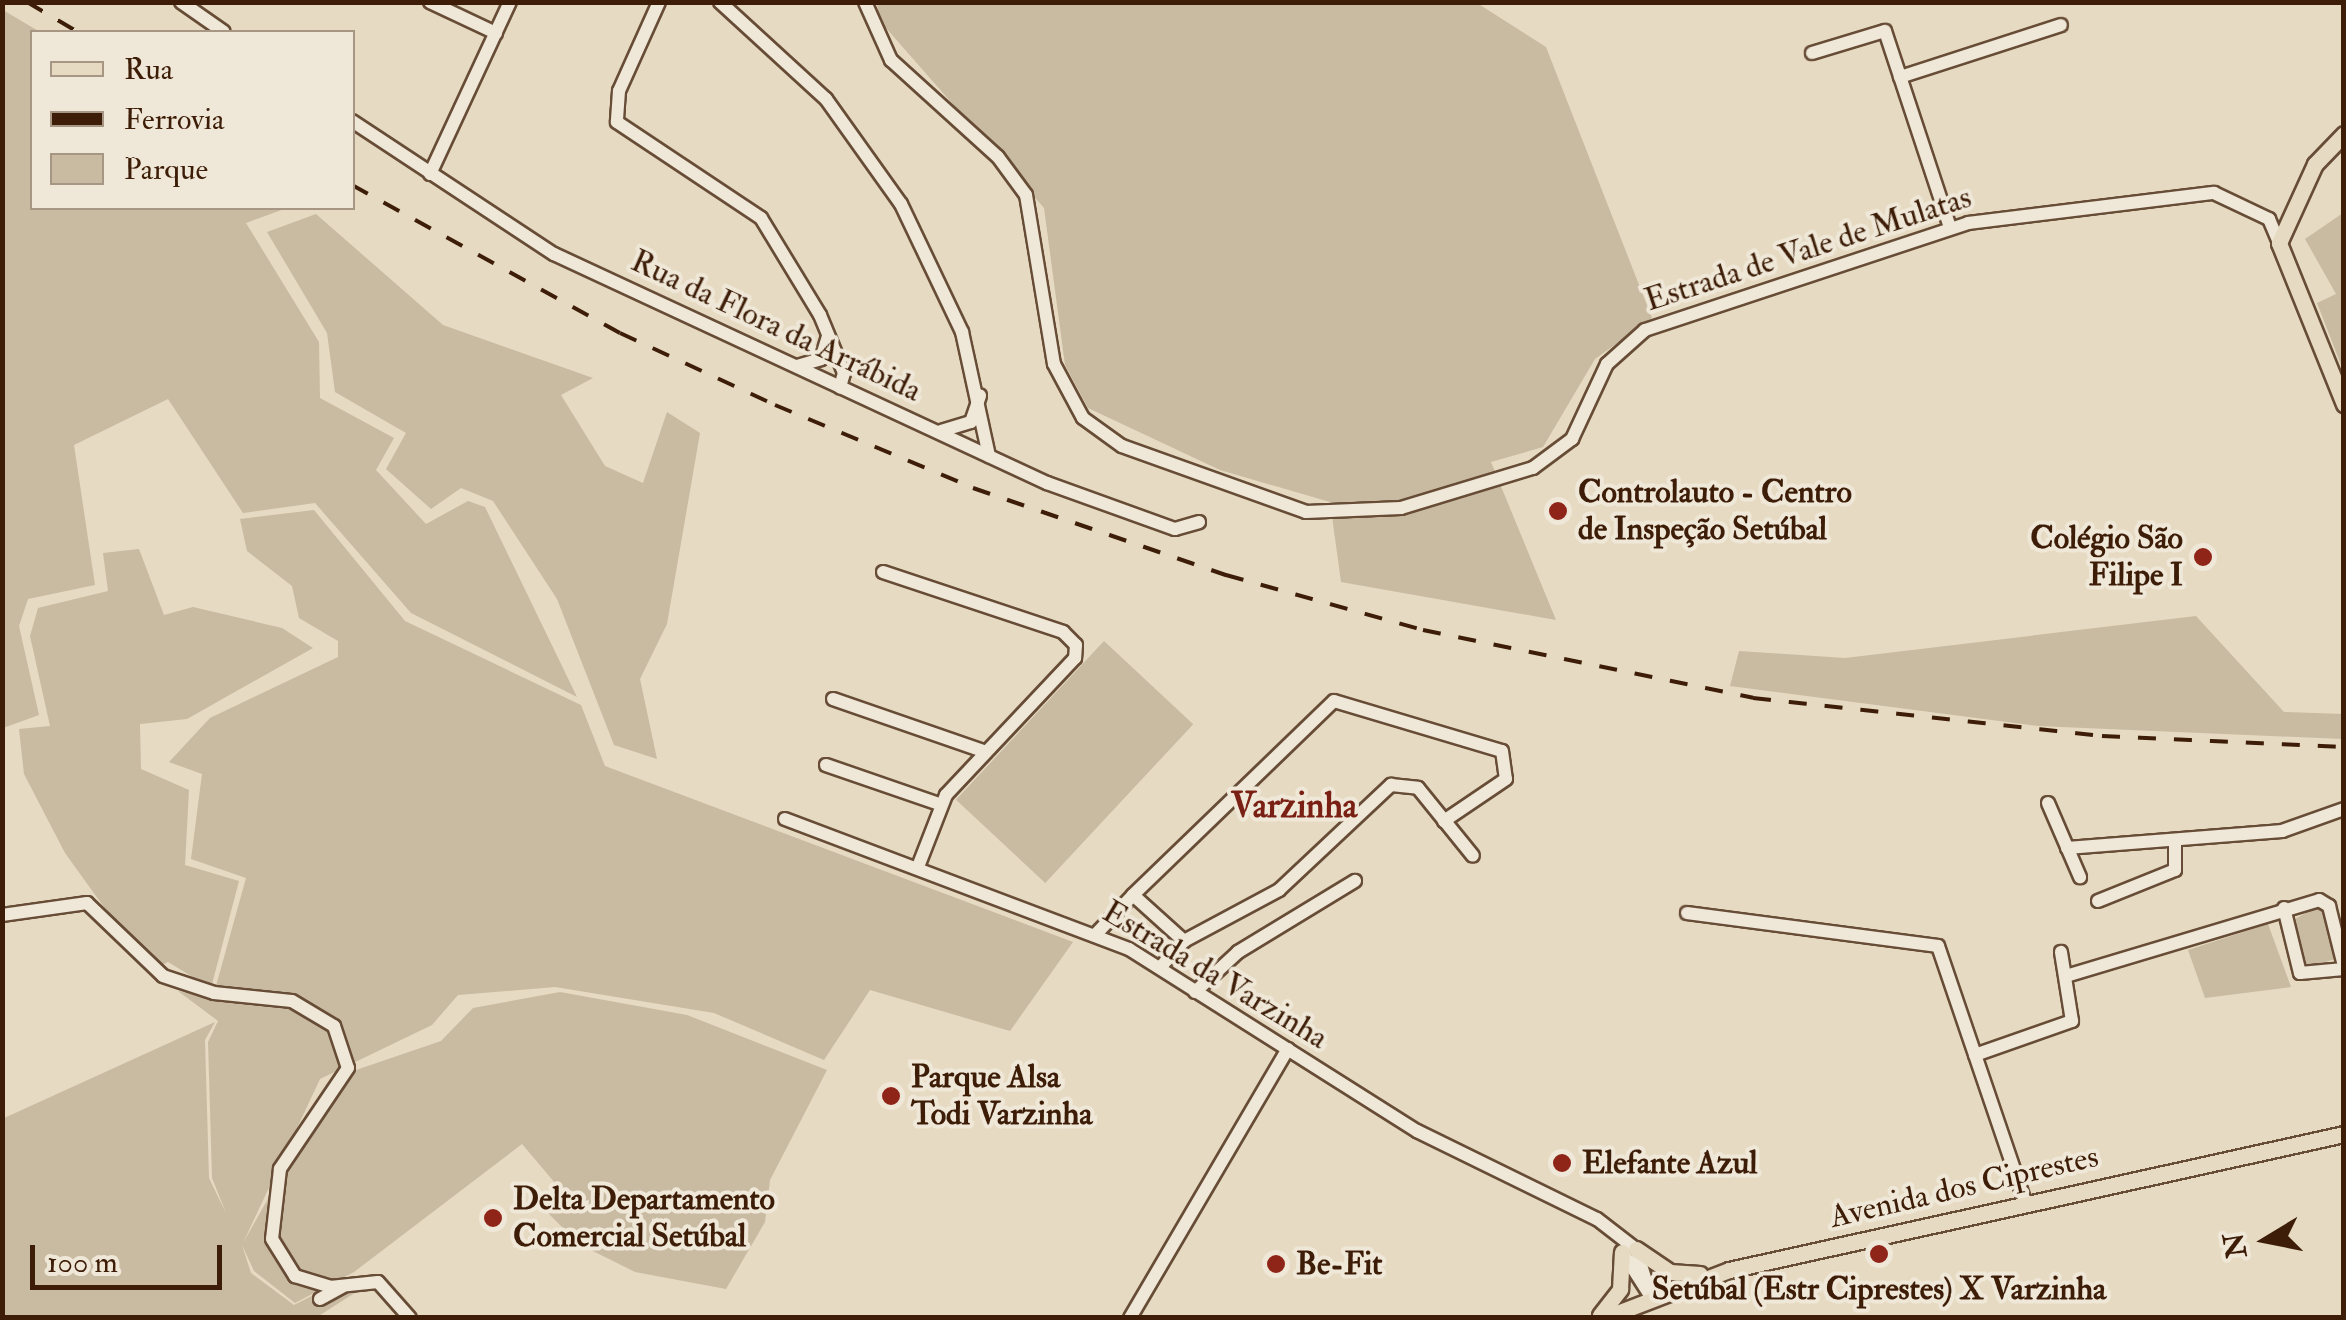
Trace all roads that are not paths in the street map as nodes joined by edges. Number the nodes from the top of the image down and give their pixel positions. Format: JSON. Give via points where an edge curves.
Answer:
{"nodes":[{"id":1,"x":181,"y":2,"type":"edge"},
{"id":2,"x":430,"y":2,"type":"edge"},
{"id":3,"x":510,"y":2,"type":"edge"},
{"id":4,"x":659,"y":2,"type":"edge"},
{"id":5,"x":720,"y":2,"type":"edge"},
{"id":6,"x":865,"y":2,"type":"edge"},
{"id":7,"x":2062,"y":24,"type":"dead end"},
{"id":8,"x":221,"y":30,"type":"edge"},
{"id":9,"x":496,"y":33,"type":"junction"},
{"id":10,"x":1812,"y":54,"type":"dead end"},
{"id":11,"x":1900,"y":78,"type":"junction"},
{"id":12,"x":355,"y":123,"type":"edge"},
{"id":13,"x":2344,"y":134,"type":"edge"},
{"id":14,"x":430,"y":174,"type":"junction"},
{"id":15,"x":1950,"y":228,"type":"junction"},
{"id":16,"x":2279,"y":244,"type":"junction"},
{"id":17,"x":828,"y":334,"type":"junction"},
{"id":18,"x":796,"y":366,"type":"junction"},
{"id":19,"x":840,"y":387,"type":"junction"},
{"id":20,"x":981,"y":389,"type":"junction"},
{"id":21,"x":2344,"y":404,"type":"edge"},
{"id":22,"x":932,"y":429,"type":"junction"},
{"id":23,"x":990,"y":456,"type":"junction"},
{"id":24,"x":1199,"y":522,"type":"dead end"},
{"id":25,"x":882,"y":572,"type":"dead end"},
{"id":26,"x":834,"y":700,"type":"dead end"},
{"id":27,"x":986,"y":752,"type":"junction"},
{"id":28,"x":826,"y":765,"type":"dead end"},
{"id":29,"x":940,"y":804,"type":"junction"},
{"id":30,"x":2048,"y":804,"type":"dead end"},
{"id":31,"x":2344,"y":809,"type":"edge"},
{"id":32,"x":786,"y":820,"type":"dead end"},
{"id":33,"x":1444,"y":821,"type":"junction"},
{"id":34,"x":2174,"y":840,"type":"junction"},
{"id":35,"x":2068,"y":848,"type":"junction"},
{"id":36,"x":1473,"y":856,"type":"dead end"},
{"id":37,"x":918,"y":867,"type":"junction"},
{"id":38,"x":2080,"y":878,"type":"dead end"},
{"id":39,"x":1355,"y":880,"type":"dead end"},
{"id":40,"x":1133,"y":894,"type":"junction"},
{"id":41,"x":2098,"y":901,"type":"dead end"},
{"id":42,"x":2284,"y":908,"type":"junction"},
{"id":43,"x":1688,"y":913,"type":"dead end"},
{"id":44,"x":2,"y":914,"type":"edge"},
{"id":45,"x":1097,"y":933,"type":"junction"},
{"id":46,"x":1184,"y":941,"type":"junction"},
{"id":47,"x":2061,"y":952,"type":"dead end"},
{"id":48,"x":1160,"y":968,"type":"junction"},
{"id":49,"x":2344,"y":968,"type":"edge"},
{"id":50,"x":2066,"y":976,"type":"junction"},
{"id":51,"x":1195,"y":992,"type":"junction"},
{"id":52,"x":1288,"y":1049,"type":"junction"},
{"id":53,"x":1975,"y":1055,"type":"junction"},
{"id":54,"x":2344,"y":1134,"type":"edge"},
{"id":55,"x":2024,"y":1199,"type":"junction"},
{"id":56,"x":1629,"y":1250,"type":"junction"},
{"id":57,"x":1729,"y":1270,"type":"junction"},
{"id":58,"x":344,"y":1285,"type":"junction"},
{"id":59,"x":1651,"y":1297,"type":"junction"},
{"id":60,"x":320,"y":1299,"type":"dead end"},
{"id":61,"x":410,"y":1318,"type":"edge"},
{"id":62,"x":1130,"y":1318,"type":"edge"},
{"id":63,"x":1600,"y":1318,"type":"edge"}],
"edges":[{"from":1,"to":8,"type":"street"},
{"from":2,"to":9,"type":"street"},
{"from":3,"to":9,"type":"street"},
{"from":4,"to":17,"type":"street","via":[[619,91],[618,122],[636,142],[746,203]]},
{"from":5,"to":20,"type":"street","via":[[776,46],[867,152],[926,249]]},
{"from":6,"to":15,"type":"street","name":"Estrada de Vale de Mulatas","via":[[890,60],[998,157],[1026,196],[1054,364],[1083,418],[1122,446],[1306,512],[1377,512],[1533,468],[1572,439],[1607,364],[1646,330]]},
{"from":7,"to":11,"type":"street"},
{"from":9,"to":14,"type":"street"},
{"from":10,"to":11,"type":"street","via":[[1884,30]]},
{"from":11,"to":15,"type":"street"},
{"from":12,"to":14,"type":"street","name":"Rua da Flora da Arrábida"},
{"from":13,"to":16,"type":"main road","via":[[2307,177]]},
{"from":14,"to":18,"type":"street","name":"Rua da Flora da Arrábida","via":[[534,244]]},
{"from":15,"to":16,"type":"street","name":"Estrada de Vale de Mulatas","via":[[2214,193],[2269,219]]},
{"from":16,"to":21,"type":"main road","name":"Estrada de Vale de Mulatas"},
{"from":17,"to":18,"type":"street","via":[[821,359]]},
{"from":17,"to":19,"type":"street","via":[[844,373]]},
{"from":18,"to":19,"type":"street","name":"Rua da Flora da Arrábida"},
{"from":19,"to":22,"type":"street","name":"Rua da Flora da Arrábida"},
{"from":20,"to":22,"type":"street","via":[[970,422]]},
{"from":20,"to":23,"type":"street"},
{"from":22,"to":23,"type":"street","name":"Rua da Flora da Arrábida"},
{"from":23,"to":24,"type":"street","name":"Rua da Flora da Arrábida","via":[[1175,529]]},
{"from":25,"to":27,"type":"street","via":[[1074,639],[1074,658]]},
{"from":26,"to":27,"type":"street"},
{"from":27,"to":29,"type":"street"},
{"from":28,"to":29,"type":"street"},
{"from":29,"to":37,"type":"street"},
{"from":30,"to":35,"type":"street"},
{"from":31,"to":34,"type":"street","via":[[2282,831]]},
{"from":32,"to":37,"type":"street","name":"Estrada da Varzinha"},
{"from":33,"to":36,"type":"street"},
{"from":33,"to":40,"type":"street","via":[[1506,780],[1502,751],[1334,701]]},
{"from":33,"to":46,"type":"street","via":[[1418,788],[1391,785],[1279,890]]},
{"from":34,"to":35,"type":"street"},
{"from":34,"to":41,"type":"street","via":[[2175,870]]},
{"from":35,"to":38,"type":"street"},
{"from":37,"to":45,"type":"street","name":"Estrada da Varzinha"},
{"from":39,"to":51,"type":"street","via":[[1238,952]]},
{"from":40,"to":45,"type":"street"},
{"from":40,"to":46,"type":"street"},
{"from":42,"to":49,"type":"street","via":[[2328,904]]},
{"from":42,"to":49,"type":"street","via":[[2298,971]]},
{"from":42,"to":50,"type":"street"},
{"from":43,"to":53,"type":"street","via":[[1938,946]]},
{"from":44,"to":58,"type":"street","via":[[87,903],[162,976],[214,993],[292,1001],[334,1026],[348,1068],[280,1169],[270,1222],[295,1276]]},
{"from":45,"to":48,"type":"street","name":"Estrada da Varzinha"},
{"from":46,"to":48,"type":"street"},
{"from":47,"to":50,"type":"street"},
{"from":48,"to":51,"type":"street","name":"Estrada da Varzinha"},
{"from":50,"to":53,"type":"street","via":[[2069,1024]]},
{"from":51,"to":52,"type":"street","name":"Estrada da Varzinha"},
{"from":52,"to":56,"type":"street","name":"Estrada da Varzinha","via":[[1417,1130],[1597,1219]]},
{"from":52,"to":62,"type":"street"},
{"from":53,"to":55,"type":"street"},
{"from":54,"to":55,"type":"main road","name":"Avenida dos Ciprestes"},
{"from":55,"to":57,"type":"main road","name":"Avenida dos Ciprestes"},
{"from":56,"to":57,"type":"main road","via":[[1677,1274]]},
{"from":56,"to":59,"type":"street"},
{"from":56,"to":63,"type":"main road","via":[[1620,1289]]},
{"from":57,"to":59,"type":"main road","name":"Avenida dos Ciprestes"},
{"from":58,"to":60,"type":"street"},
{"from":58,"to":61,"type":"street","via":[[378,1282]]},
{"from":59,"to":63,"type":"main road","name":"Avenida dos Ciprestes"}]}
